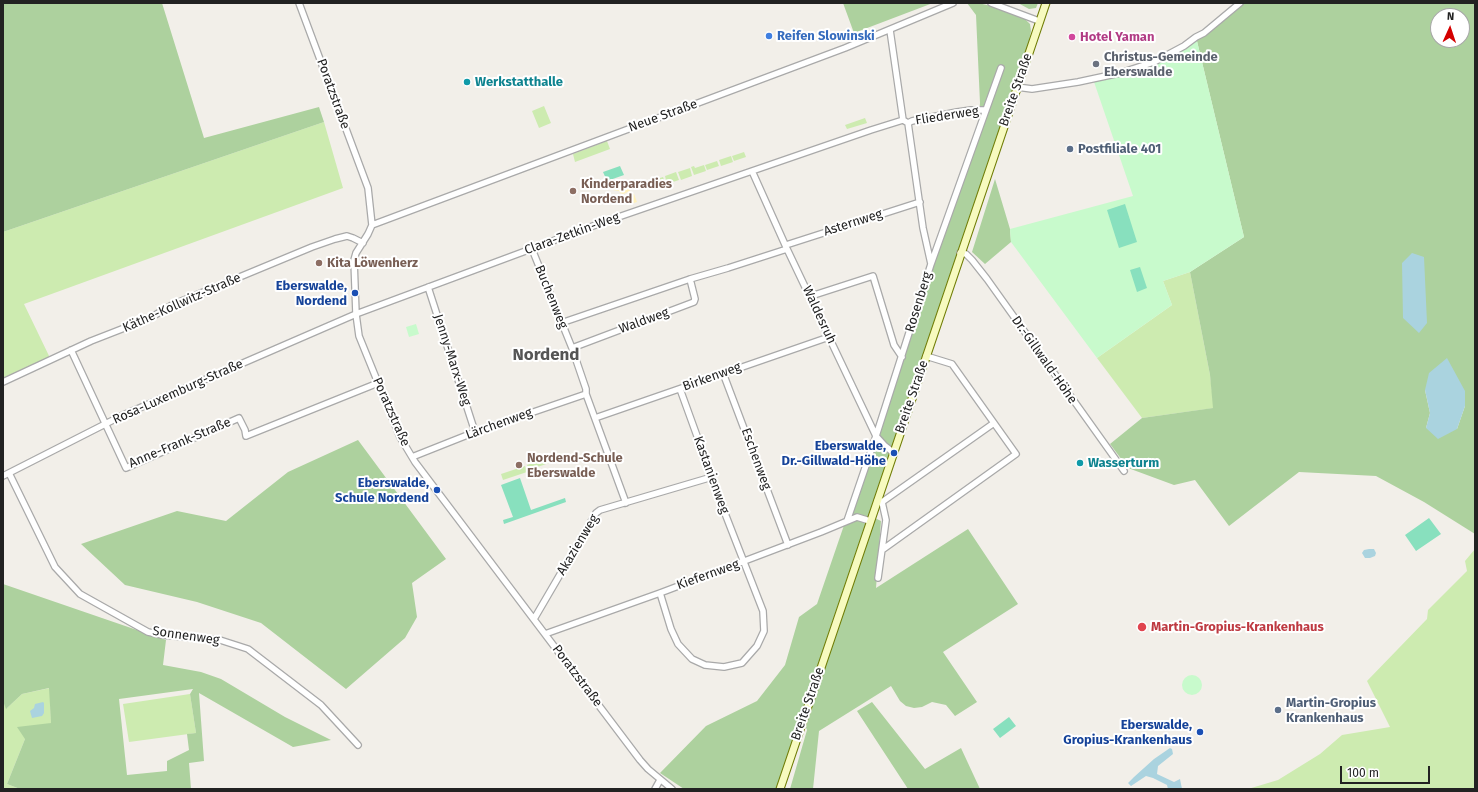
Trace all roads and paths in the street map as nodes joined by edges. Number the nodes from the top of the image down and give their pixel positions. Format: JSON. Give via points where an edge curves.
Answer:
{"nodes":[{"id":1,"x":299,"y":3,"type":"edge"},
{"id":2,"x":953,"y":3,"type":"edge"},
{"id":3,"x":991,"y":3,"type":"edge"},
{"id":4,"x":1240,"y":3,"type":"edge"},
{"id":5,"x":1045,"y":4,"type":"edge"},
{"id":6,"x":1040,"y":21,"type":"junction"},
{"id":7,"x":890,"y":30,"type":"junction"},
{"id":8,"x":1001,"y":68,"type":"dead end"},
{"id":9,"x":1017,"y":87,"type":"junction"},
{"id":10,"x":986,"y":110,"type":"junction"},
{"id":11,"x":906,"y":122,"type":"junction"},
{"id":12,"x":752,"y":171,"type":"junction"},
{"id":13,"x":920,"y":202,"type":"junction"},
{"id":14,"x":372,"y":225,"type":"junction"},
{"id":15,"x":362,"y":243,"type":"junction"},
{"id":16,"x":787,"y":247,"type":"junction"},
{"id":17,"x":532,"y":249,"type":"junction"},
{"id":18,"x":960,"y":253,"type":"junction"},
{"id":19,"x":931,"y":264,"type":"junction"},
{"id":20,"x":690,"y":279,"type":"junction"},
{"id":21,"x":428,"y":287,"type":"junction"},
{"id":22,"x":811,"y":296,"type":"junction"},
{"id":23,"x":356,"y":314,"type":"junction"},
{"id":24,"x":560,"y":323,"type":"junction"},
{"id":25,"x":829,"y":337,"type":"junction"},
{"id":26,"x":572,"y":348,"type":"junction"},
{"id":27,"x":71,"y":350,"type":"junction"},
{"id":28,"x":926,"y":356,"type":"junction"},
{"id":29,"x":902,"y":357,"type":"junction"},
{"id":30,"x":723,"y":373,"type":"junction"},
{"id":31,"x":3,"y":382,"type":"edge"},
{"id":32,"x":378,"y":383,"type":"junction"},
{"id":33,"x":680,"y":389,"type":"junction"},
{"id":34,"x":586,"y":394,"type":"junction"},
{"id":35,"x":595,"y":418,"type":"junction"},
{"id":36,"x":994,"y":423,"type":"junction"},
{"id":37,"x":105,"y":425,"type":"junction"},
{"id":38,"x":475,"y":432,"type":"junction"},
{"id":39,"x":876,"y":436,"type":"junction"},
{"id":40,"x":894,"y":453,"type":"junction"},
{"id":41,"x":412,"y":457,"type":"junction"},
{"id":42,"x":1124,"y":471,"type":"dead end"},
{"id":43,"x":10,"y":473,"type":"junction"},
{"id":44,"x":3,"y":476,"type":"edge"},
{"id":45,"x":712,"y":477,"type":"junction"},
{"id":46,"x":880,"y":501,"type":"junction"},
{"id":47,"x":626,"y":503,"type":"junction"},
{"id":48,"x":847,"y":521,"type":"junction"},
{"id":49,"x":870,"y":522,"type":"junction"},
{"id":50,"x":788,"y":545,"type":"junction"},
{"id":51,"x":882,"y":550,"type":"junction"},
{"id":52,"x":744,"y":561,"type":"junction"},
{"id":53,"x":878,"y":578,"type":"dead end"},
{"id":54,"x":660,"y":593,"type":"junction"},
{"id":55,"x":534,"y":619,"type":"junction"},
{"id":56,"x":545,"y":634,"type":"junction"},
{"id":57,"x":358,"y":745,"type":"dead end"},
{"id":58,"x":660,"y":780,"type":"junction"},
{"id":59,"x":655,"y":789,"type":"edge"},
{"id":60,"x":672,"y":789,"type":"edge"},
{"id":61,"x":780,"y":789,"type":"edge"}],
"edges":[{"from":1,"to":14,"type":"street","name":"Poratzstraße","via":[[366,181]]},
{"from":2,"to":7,"type":"street","name":"Neue Straße"},
{"from":3,"to":6,"type":"street"},
{"from":4,"to":9,"type":"street","via":[[1204,33],[1154,62],[1078,82],[1032,89]]},
{"from":5,"to":6,"type":"main road","name":"Breite Straße"},
{"from":6,"to":9,"type":"main road","name":"Breite Straße"},
{"from":7,"to":11,"type":"street","name":"Rosenberg"},
{"from":7,"to":14,"type":"street","name":"Neue Straße"},
{"from":8,"to":10,"type":"street"},
{"from":9,"to":18,"type":"main road","name":"Breite Straße"},
{"from":10,"to":11,"type":"street","name":"Fliederweg","via":[[971,110]]},
{"from":10,"to":19,"type":"street"},
{"from":11,"to":12,"type":"street","name":"Clara-Zetkin-Weg","via":[[871,130]]},
{"from":11,"to":13,"type":"street","name":"Rosenberg"},
{"from":12,"to":16,"type":"street","name":"Waldesruh"},
{"from":12,"to":17,"type":"street","name":"Clara-Zetkin-Weg"},
{"from":13,"to":16,"type":"street","name":"Asternweg"},
{"from":13,"to":19,"type":"street","name":"Rosenberg"},
{"from":14,"to":15,"type":"street","name":"Poratzstraße"},
{"from":15,"to":23,"type":"street","name":"Poratzstraße","via":[[354,260]]},
{"from":15,"to":27,"type":"street","name":"Käthe-Kollwitz-Straße","via":[[347,236],[317,245]]},
{"from":16,"to":20,"type":"street","name":"Waldweg"},
{"from":16,"to":22,"type":"street","name":"Waldesruh"},
{"from":17,"to":21,"type":"street","name":"Clara-Zetkin-Weg"},
{"from":17,"to":24,"type":"street","name":"Buchenweg"},
{"from":18,"to":28,"type":"main road","name":"Breite Straße"},
{"from":18,"to":42,"type":"street","name":"Dr.-Gillwald-Höhe","via":[[966,254],[984,274]]},
{"from":19,"to":29,"type":"street","name":"Rosenberg"},
{"from":20,"to":24,"type":"street","name":"Waldweg"},
{"from":20,"to":26,"type":"street","name":"Waldweg","via":[[694,302]]},
{"from":21,"to":23,"type":"street","name":"Clara-Zetkin-Weg"},
{"from":21,"to":38,"type":"street","name":"Jenny-Marx-Weg"},
{"from":22,"to":25,"type":"street","name":"Waldesruh"},
{"from":22,"to":29,"type":"street","via":[[873,276],[894,345]]},
{"from":23,"to":32,"type":"street","name":"Poratzstraße","via":[[360,336]]},
{"from":23,"to":37,"type":"street","name":"Rosa-Luxemburg-Straße"},
{"from":24,"to":26,"type":"street","name":"Buchenweg"},
{"from":25,"to":30,"type":"street","name":"Birkenweg"},
{"from":25,"to":39,"type":"street","name":"Waldesruh"},
{"from":26,"to":34,"type":"street","name":"Buchenweg"},
{"from":27,"to":31,"type":"street","name":"Käthe-Kollwitz-Straße"},
{"from":27,"to":37,"type":"street"},
{"from":28,"to":36,"type":"street","via":[[952,364]]},
{"from":28,"to":40,"type":"main road","name":"Breite Straße"},
{"from":29,"to":39,"type":"street","name":"Rosenberg"},
{"from":30,"to":33,"type":"street","name":"Birkenweg"},
{"from":30,"to":50,"type":"street","name":"Eschenweg"},
{"from":32,"to":37,"type":"street","name":"Anne-Frank-Straße","via":[[246,436],[239,418],[126,468]]},
{"from":32,"to":41,"type":"street","name":"Poratzstraße","via":[[400,437]]},
{"from":33,"to":35,"type":"street","name":"Birkenweg"},
{"from":33,"to":45,"type":"street","name":"Kastanienweg"},
{"from":34,"to":35,"type":"street","name":"Buchenweg"},
{"from":34,"to":38,"type":"street","name":"Lärchenweg"},
{"from":35,"to":47,"type":"street","name":"Buchenweg"},
{"from":36,"to":46,"type":"street"},
{"from":36,"to":51,"type":"street","via":[[1016,454]]},
{"from":37,"to":43,"type":"street","name":"Rosa-Luxemburg-Straße"},
{"from":38,"to":41,"type":"street","name":"Lärchenweg"},
{"from":39,"to":40,"type":"street","name":"Waldesruh"},
{"from":39,"to":48,"type":"street","name":"Rosenberg"},
{"from":40,"to":46,"type":"main road","name":"Breite Straße"},
{"from":41,"to":55,"type":"street","name":"Poratzstraße"},
{"from":43,"to":44,"type":"street","name":"Rosa-Luxemburg-Straße"},
{"from":43,"to":57,"type":"street","name":"Sonnenweg","via":[[55,567],[80,594],[148,632],[220,640],[248,649],[321,705]]},
{"from":45,"to":47,"type":"street","name":"Akazienweg"},
{"from":45,"to":52,"type":"street","name":"Kastanienweg"},
{"from":46,"to":49,"type":"main road","name":"Breite Straße"},
{"from":46,"to":51,"type":"street","via":[[886,520]]},
{"from":47,"to":55,"type":"street","name":"Akazienweg","via":[[596,513]]},
{"from":48,"to":49,"type":"street","name":"Kiefernweg","via":[[857,517]]},
{"from":48,"to":50,"type":"street","name":"Kiefernweg"},
{"from":49,"to":61,"type":"main road","name":"Breite Straße"},
{"from":50,"to":52,"type":"street","name":"Kiefernweg"},
{"from":51,"to":53,"type":"street"},
{"from":52,"to":54,"type":"street","name":"Kiefernweg"},
{"from":52,"to":54,"type":"street","via":[[763,611],[764,631],[742,663],[724,667],[705,665],[692,659],[678,644]]},
{"from":54,"to":56,"type":"street","name":"Kiefernweg"},
{"from":55,"to":56,"type":"street","name":"Poratzstraße"},
{"from":56,"to":58,"type":"street","name":"Poratzstraße","via":[[640,760]]},
{"from":58,"to":59,"type":"street"},
{"from":58,"to":60,"type":"street","name":"Poratzstraße"}]}
